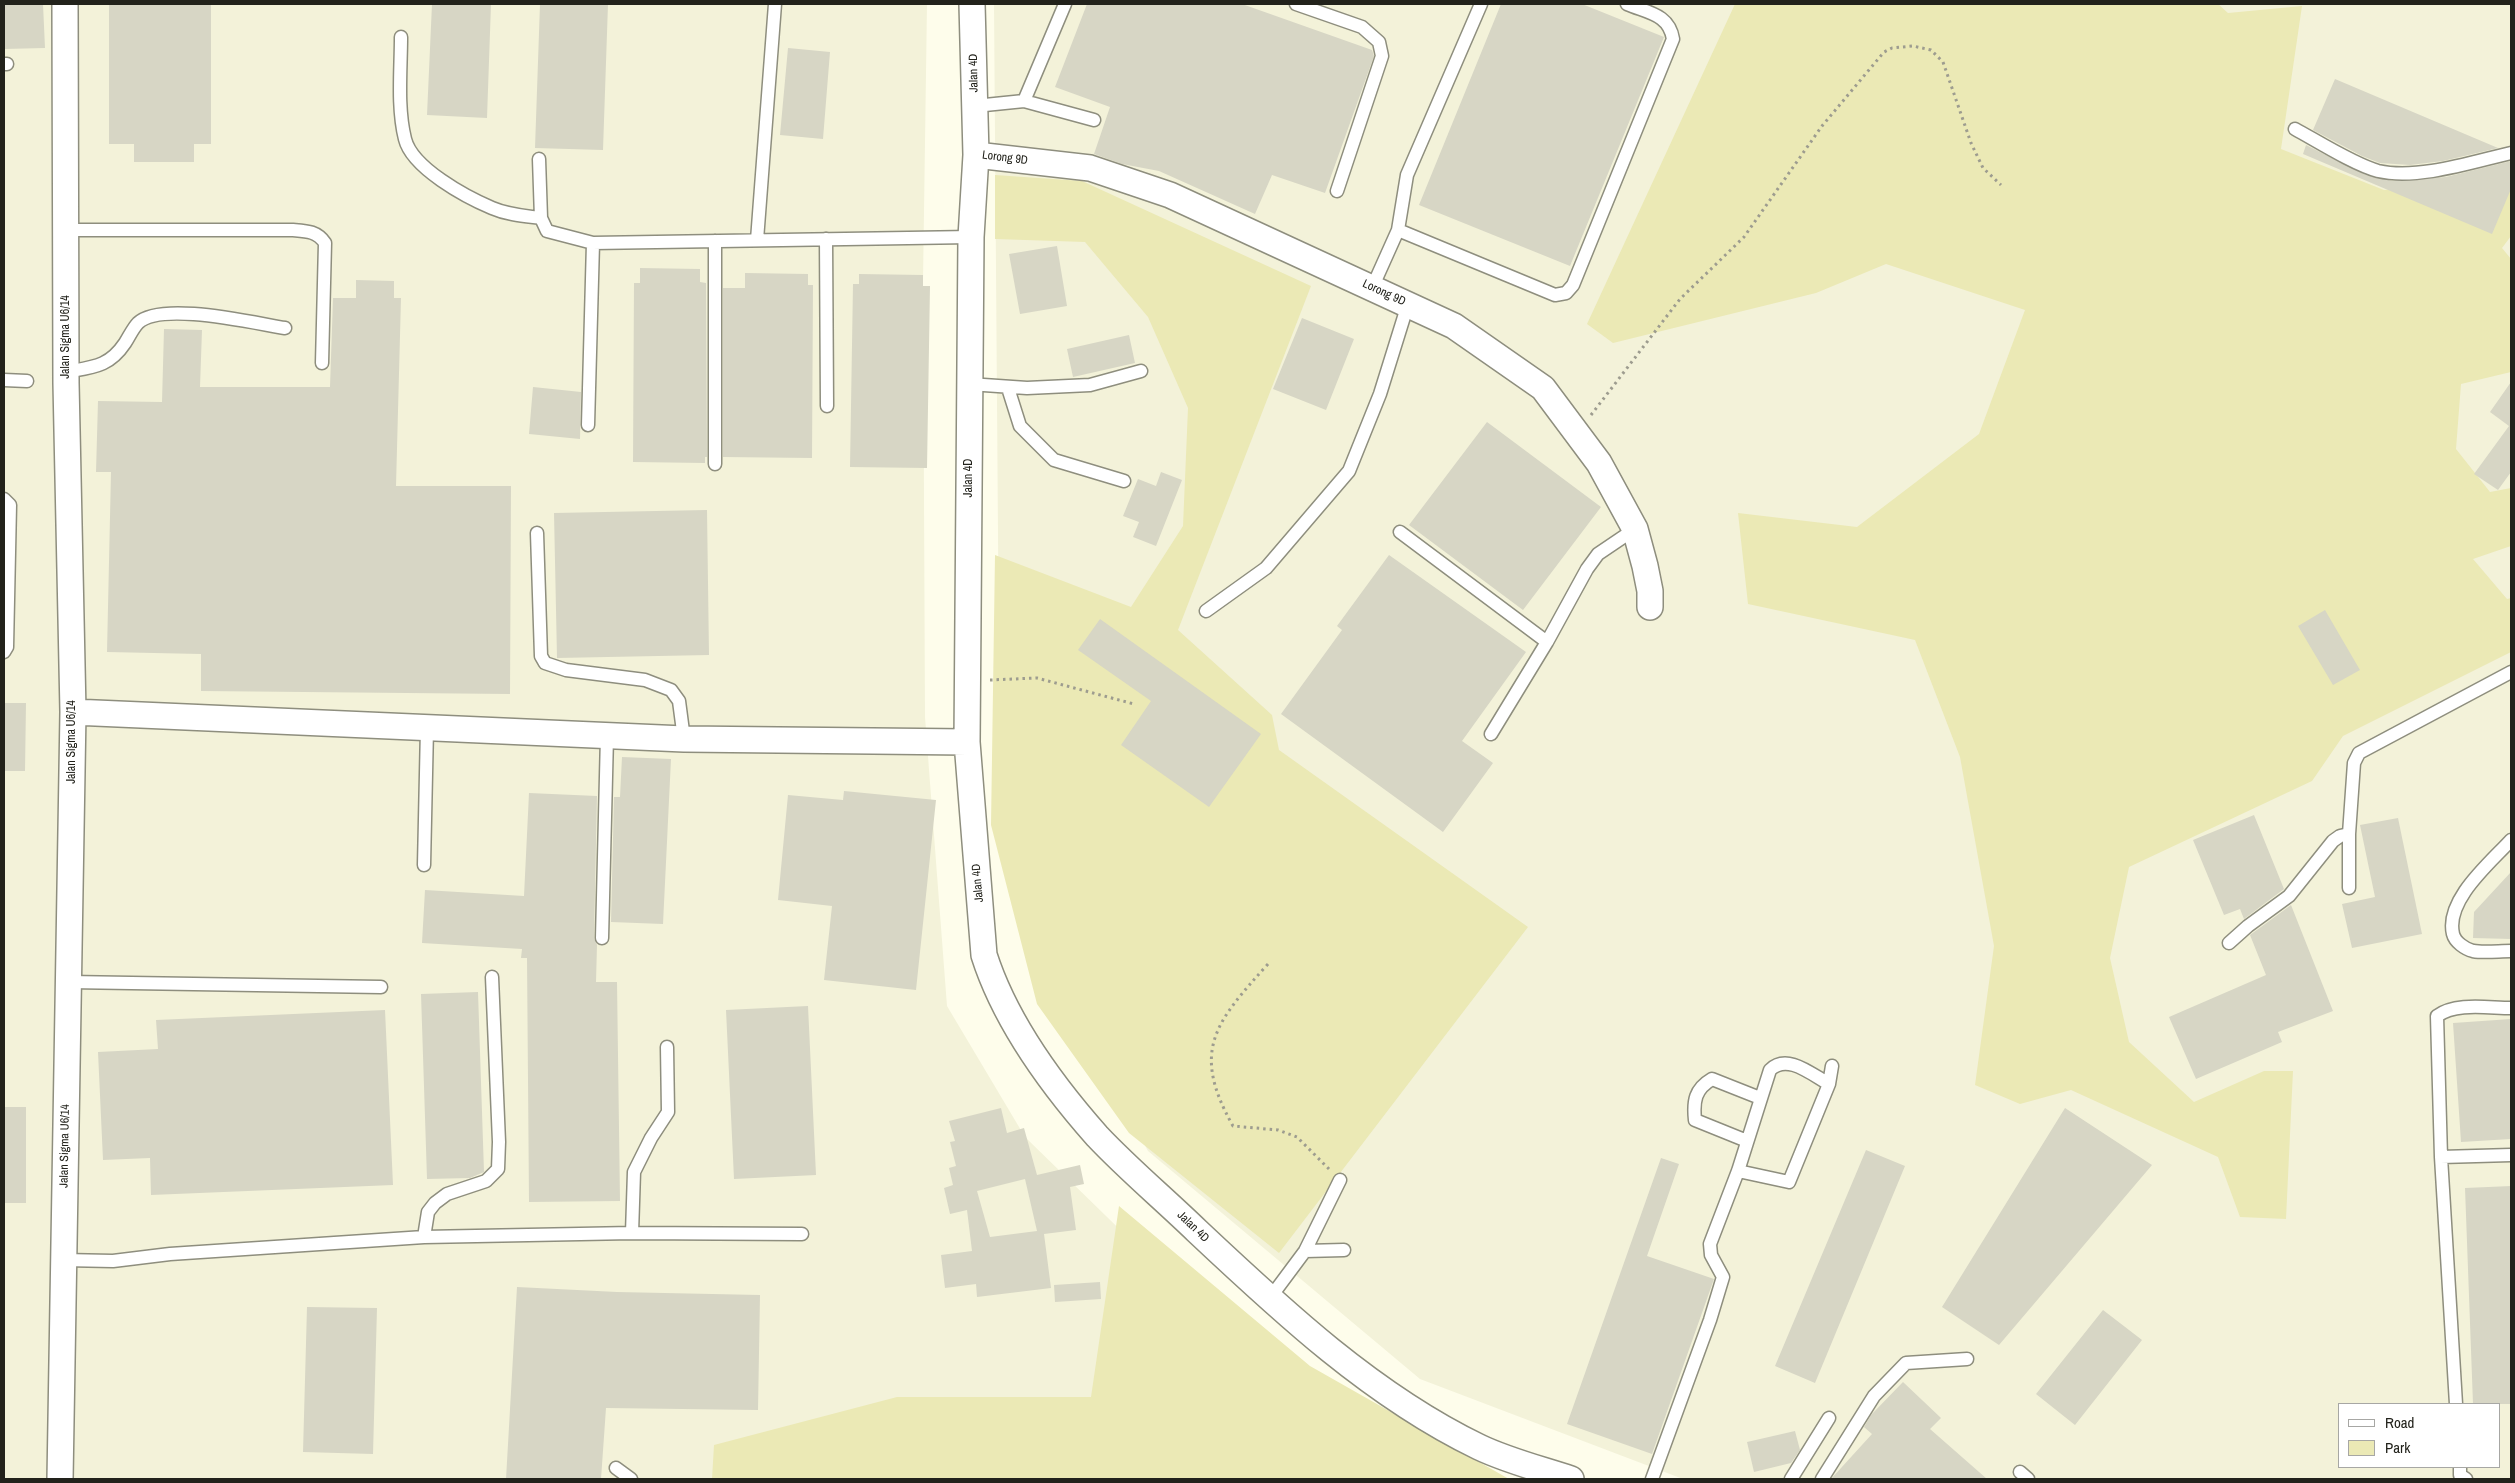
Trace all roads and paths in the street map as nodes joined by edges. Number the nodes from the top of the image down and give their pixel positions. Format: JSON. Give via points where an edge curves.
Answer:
{"nodes":[{"id":1,"x":65,"y":4,"type":"edge"},
{"id":2,"x":775,"y":4,"type":"edge"},
{"id":3,"x":972,"y":4,"type":"edge"},
{"id":4,"x":1064,"y":4,"type":"edge"},
{"id":5,"x":1296,"y":4,"type":"edge"},
{"id":6,"x":1481,"y":4,"type":"edge"},
{"id":7,"x":1627,"y":4,"type":"edge"},
{"id":8,"x":401,"y":37,"type":"dead end"},
{"id":9,"x":1024,"y":102,"type":"junction"},
{"id":10,"x":975,"y":106,"type":"junction"},
{"id":11,"x":1094,"y":120,"type":"dead end"},
{"id":12,"x":2295,"y":129,"type":"dead end"},
{"id":13,"x":2511,"y":153,"type":"edge"},
{"id":14,"x":976,"y":155,"type":"junction"},
{"id":15,"x":539,"y":159,"type":"dead end"},
{"id":16,"x":2001,"y":186,"type":"dead end"},
{"id":17,"x":1337,"y":191,"type":"dead end"},
{"id":18,"x":541,"y":218,"type":"junction"},
{"id":19,"x":66,"y":230,"type":"junction"},
{"id":20,"x":1398,"y":230,"type":"junction"},
{"id":21,"x":971,"y":237,"type":"junction"},
{"id":22,"x":826,"y":239,"type":"junction"},
{"id":23,"x":757,"y":240,"type":"junction"},
{"id":24,"x":715,"y":241,"type":"junction"},
{"id":25,"x":593,"y":243,"type":"junction"},
{"id":26,"x":1372,"y":288,"type":"junction"},
{"id":27,"x":1408,"y":304,"type":"junction"},
{"id":28,"x":285,"y":328,"type":"dead end"},
{"id":29,"x":322,"y":363,"type":"dead end"},
{"id":30,"x":1141,"y":371,"type":"dead end"},
{"id":31,"x":66,"y":372,"type":"junction"},
{"id":32,"x":4,"y":380,"type":"edge"},
{"id":33,"x":27,"y":381,"type":"dead end"},
{"id":34,"x":970,"y":384,"type":"junction"},
{"id":35,"x":1008,"y":388,"type":"junction"},
{"id":36,"x":827,"y":406,"type":"dead end"},
{"id":37,"x":588,"y":424,"type":"dead end"},
{"id":38,"x":1577,"y":433,"type":"junction"},
{"id":39,"x":715,"y":464,"type":"dead end"},
{"id":40,"x":1124,"y":481,"type":"dead end"},
{"id":41,"x":4,"y":499,"type":"edge"},
{"id":42,"x":1635,"y":529,"type":"junction"},
{"id":43,"x":1400,"y":532,"type":"dead end"},
{"id":44,"x":538,"y":533,"type":"dead end"},
{"id":45,"x":1650,"y":607,"type":"dead end"},
{"id":46,"x":1206,"y":612,"type":"dead end"},
{"id":47,"x":1547,"y":642,"type":"junction"},
{"id":48,"x":4,"y":652,"type":"edge"},
{"id":49,"x":2511,"y":672,"type":"edge"},
{"id":50,"x":967,"y":682,"type":"junction"},
{"id":51,"x":1134,"y":704,"type":"dead end"},
{"id":52,"x":73,"y":712,"type":"junction"},
{"id":53,"x":426,"y":728,"type":"junction"},
{"id":54,"x":1492,"y":734,"type":"dead end"},
{"id":55,"x":607,"y":736,"type":"junction"},
{"id":56,"x":684,"y":739,"type":"junction"},
{"id":57,"x":967,"y":742,"type":"junction"},
{"id":58,"x":2349,"y":834,"type":"junction"},
{"id":59,"x":2511,"y":840,"type":"edge"},
{"id":60,"x":424,"y":865,"type":"dead end"},
{"id":61,"x":2350,"y":888,"type":"dead end"},
{"id":62,"x":602,"y":938,"type":"dead end"},
{"id":63,"x":2230,"y":943,"type":"dead end"},
{"id":64,"x":2511,"y":951,"type":"edge"},
{"id":65,"x":1268,"y":964,"type":"dead end"},
{"id":66,"x":492,"y":977,"type":"dead end"},
{"id":67,"x":69,"y":982,"type":"junction"},
{"id":68,"x":381,"y":987,"type":"dead end"},
{"id":69,"x":2511,"y":1008,"type":"edge"},
{"id":70,"x":667,"y":1047,"type":"dead end"},
{"id":71,"x":1832,"y":1066,"type":"dead end"},
{"id":72,"x":1828,"y":1084,"type":"junction"},
{"id":73,"x":1760,"y":1098,"type":"junction"},
{"id":74,"x":1748,"y":1141,"type":"junction"},
{"id":75,"x":2511,"y":1155,"type":"edge"},
{"id":76,"x":2441,"y":1157,"type":"junction"},
{"id":77,"x":1738,"y":1171,"type":"junction"},
{"id":78,"x":1340,"y":1180,"type":"joint"},
{"id":79,"x":632,"y":1233,"type":"junction"},
{"id":80,"x":802,"y":1234,"type":"dead end"},
{"id":81,"x":424,"y":1238,"type":"junction"},
{"id":82,"x":1344,"y":1250,"type":"dead end"},
{"id":83,"x":1305,"y":1251,"type":"junction"},
{"id":84,"x":63,"y":1260,"type":"junction"},
{"id":85,"x":1270,"y":1298,"type":"junction"},
{"id":86,"x":1967,"y":1359,"type":"dead end"},
{"id":87,"x":2456,"y":1403,"type":"edge"},
{"id":88,"x":1829,"y":1418,"type":"dead end"},
{"id":89,"x":616,"y":1468,"type":"dead end"},
{"id":90,"x":2460,"y":1468,"type":"edge"},
{"id":91,"x":60,"y":1479,"type":"edge"},
{"id":92,"x":631,"y":1479,"type":"edge"},
{"id":93,"x":1571,"y":1479,"type":"edge"},
{"id":94,"x":1652,"y":1479,"type":"edge"},
{"id":95,"x":1792,"y":1479,"type":"edge"},
{"id":96,"x":1822,"y":1479,"type":"edge"},
{"id":97,"x":2466,"y":1479,"type":"edge"}],
"edges":[{"from":1,"to":19,"type":"street","name":"Jalan Sigma U6/14"},
{"from":2,"to":23,"type":"lane"},
{"from":3,"to":10,"type":"street","name":"Jalan 4D"},
{"from":4,"to":9,"type":"lane"},
{"from":5,"to":17,"type":"lane","via":[[1362,27],[1379,42],[1382,56]]},
{"from":6,"to":20,"type":"lane","via":[[1407,176]]},
{"from":7,"to":20,"type":"lane","via":[[1665,20],[1671,27],[1673,39],[1573,285],[1566,293],[1555,295]]},
{"from":8,"to":18,"type":"lane","via":[[402,121],[411,155],[439,178],[493,208]]},
{"from":9,"to":10,"type":"lane"},
{"from":9,"to":11,"type":"lane"},
{"from":10,"to":14,"type":"street","name":"Jalan 4D"},
{"from":12,"to":13,"type":"lane","via":[[2378,171],[2447,169]]},
{"from":14,"to":21,"type":"street","name":"Jalan 4D"},
{"from":14,"to":26,"type":"street","name":"Lorong 9D","via":[[1090,168],[1117,177],[1170,195]]},
{"from":15,"to":18,"type":"lane"},
{"from":16,"to":38,"type":"path","via":[[1983,168],[1970,143],[1943,62],[1931,50],[1913,46],[1884,52],[1822,126],[1744,237],[1680,299]]},
{"from":18,"to":25,"type":"lane","via":[[547,231]]},
{"from":19,"to":29,"type":"lane","via":[[293,230],[320,236],[324,243]]},
{"from":19,"to":31,"type":"street","name":"Jalan Sigma U6/14"},
{"from":20,"to":26,"type":"lane"},
{"from":21,"to":22,"type":"lane"},
{"from":21,"to":34,"type":"street","name":"Jalan 4D"},
{"from":22,"to":23,"type":"lane"},
{"from":22,"to":36,"type":"lane"},
{"from":23,"to":24,"type":"lane"},
{"from":24,"to":25,"type":"lane"},
{"from":24,"to":39,"type":"lane"},
{"from":25,"to":37,"type":"lane"},
{"from":26,"to":27,"type":"street","name":"Lorong 9D"},
{"from":27,"to":38,"type":"street","name":"Lorong 9D","via":[[1454,326],[1543,388]]},
{"from":27,"to":46,"type":"lane","via":[[1380,394],[1349,471],[1266,568]]},
{"from":28,"to":31,"type":"lane","via":[[173,312],[152,316],[138,323],[114,358],[100,366]]},
{"from":30,"to":35,"type":"lane","via":[[1090,386]]},
{"from":31,"to":52,"type":"street","name":"Jalan Sigma U6/14"},
{"from":32,"to":33,"type":"lane"},
{"from":34,"to":35,"type":"lane"},
{"from":34,"to":50,"type":"street","name":"Jalan 4D"},
{"from":35,"to":40,"type":"lane","via":[[1020,426],[1054,460]]},
{"from":38,"to":42,"type":"street","name":"Lorong 9D","via":[[1599,463]]},
{"from":41,"to":48,"type":"lane","via":[[10,505],[7,647]]},
{"from":42,"to":45,"type":"street","name":"Lorong 9D","via":[[1646,566]]},
{"from":42,"to":47,"type":"lane","via":[[1598,554]]},
{"from":43,"to":47,"type":"lane"},
{"from":44,"to":56,"type":"lane","via":[[541,656],[545,663],[566,670],[645,680],[670,690],[680,702]]},
{"from":47,"to":54,"type":"lane"},
{"from":49,"to":58,"type":"lane","via":[[2359,753],[2354,763]]},
{"from":50,"to":51,"type":"path","via":[[1037,678]]},
{"from":50,"to":57,"type":"street","name":"Jalan 4D"},
{"from":52,"to":53,"type":"street"},
{"from":52,"to":67,"type":"street","name":"Jalan Sigma U6/14"},
{"from":53,"to":55,"type":"street"},
{"from":53,"to":60,"type":"lane"},
{"from":55,"to":56,"type":"street"},
{"from":55,"to":62,"type":"lane"},
{"from":56,"to":57,"type":"street"},
{"from":57,"to":85,"type":"street","name":"Jalan 4D","via":[[984,955],[994,986],[1041,1065],[1098,1136]]},
{"from":58,"to":61,"type":"lane"},
{"from":58,"to":63,"type":"lane","via":[[2333,841],[2289,896]]},
{"from":59,"to":64,"type":"lane","via":[[2462,895],[2451,924],[2454,938],[2461,946],[2473,951]]},
{"from":65,"to":78,"type":"path","via":[[1228,1012],[1212,1044],[1210,1067],[1222,1107],[1233,1126],[1278,1130],[1297,1138]]},
{"from":66,"to":81,"type":"lane","via":[[498,1170],[486,1181],[447,1194],[435,1202],[428,1212]]},
{"from":67,"to":68,"type":"lane"},
{"from":67,"to":84,"type":"street","name":"Jalan Sigma U6/14"},
{"from":69,"to":76,"type":"lane","via":[[2461,1008],[2445,1010],[2437,1016]]},
{"from":70,"to":79,"type":"lane","via":[[668,1112],[634,1172]]},
{"from":71,"to":72,"type":"lane"},
{"from":72,"to":73,"type":"lane","via":[[1787,1062],[1777,1063],[1770,1070]]},
{"from":72,"to":77,"type":"lane","via":[[1789,1182]]},
{"from":73,"to":74,"type":"lane"},
{"from":73,"to":74,"type":"lane","via":[[1712,1079],[1701,1086],[1693,1106],[1695,1120]]},
{"from":74,"to":77,"type":"lane"},
{"from":75,"to":76,"type":"lane"},
{"from":76,"to":87,"type":"lane"},
{"from":77,"to":94,"type":"lane","via":[[1710,1244],[1711,1255],[1723,1277]]},
{"from":78,"to":83,"type":"lane"},
{"from":79,"to":80,"type":"lane"},
{"from":79,"to":81,"type":"lane"},
{"from":81,"to":84,"type":"lane","via":[[170,1254],[113,1261]]},
{"from":82,"to":83,"type":"lane"},
{"from":83,"to":85,"type":"lane"},
{"from":84,"to":91,"type":"street","name":"Jalan Sigma U6/14"},
{"from":85,"to":93,"type":"street","name":"Jalan 4D","via":[[1364,1376],[1420,1413],[1480,1447]]},
{"from":86,"to":96,"type":"lane","via":[[1906,1363],[1874,1396]]},
{"from":88,"to":95,"type":"lane"},
{"from":89,"to":92,"type":"lane"},
{"from":90,"to":97,"type":"lane","via":[[2460,1475]]}]}
